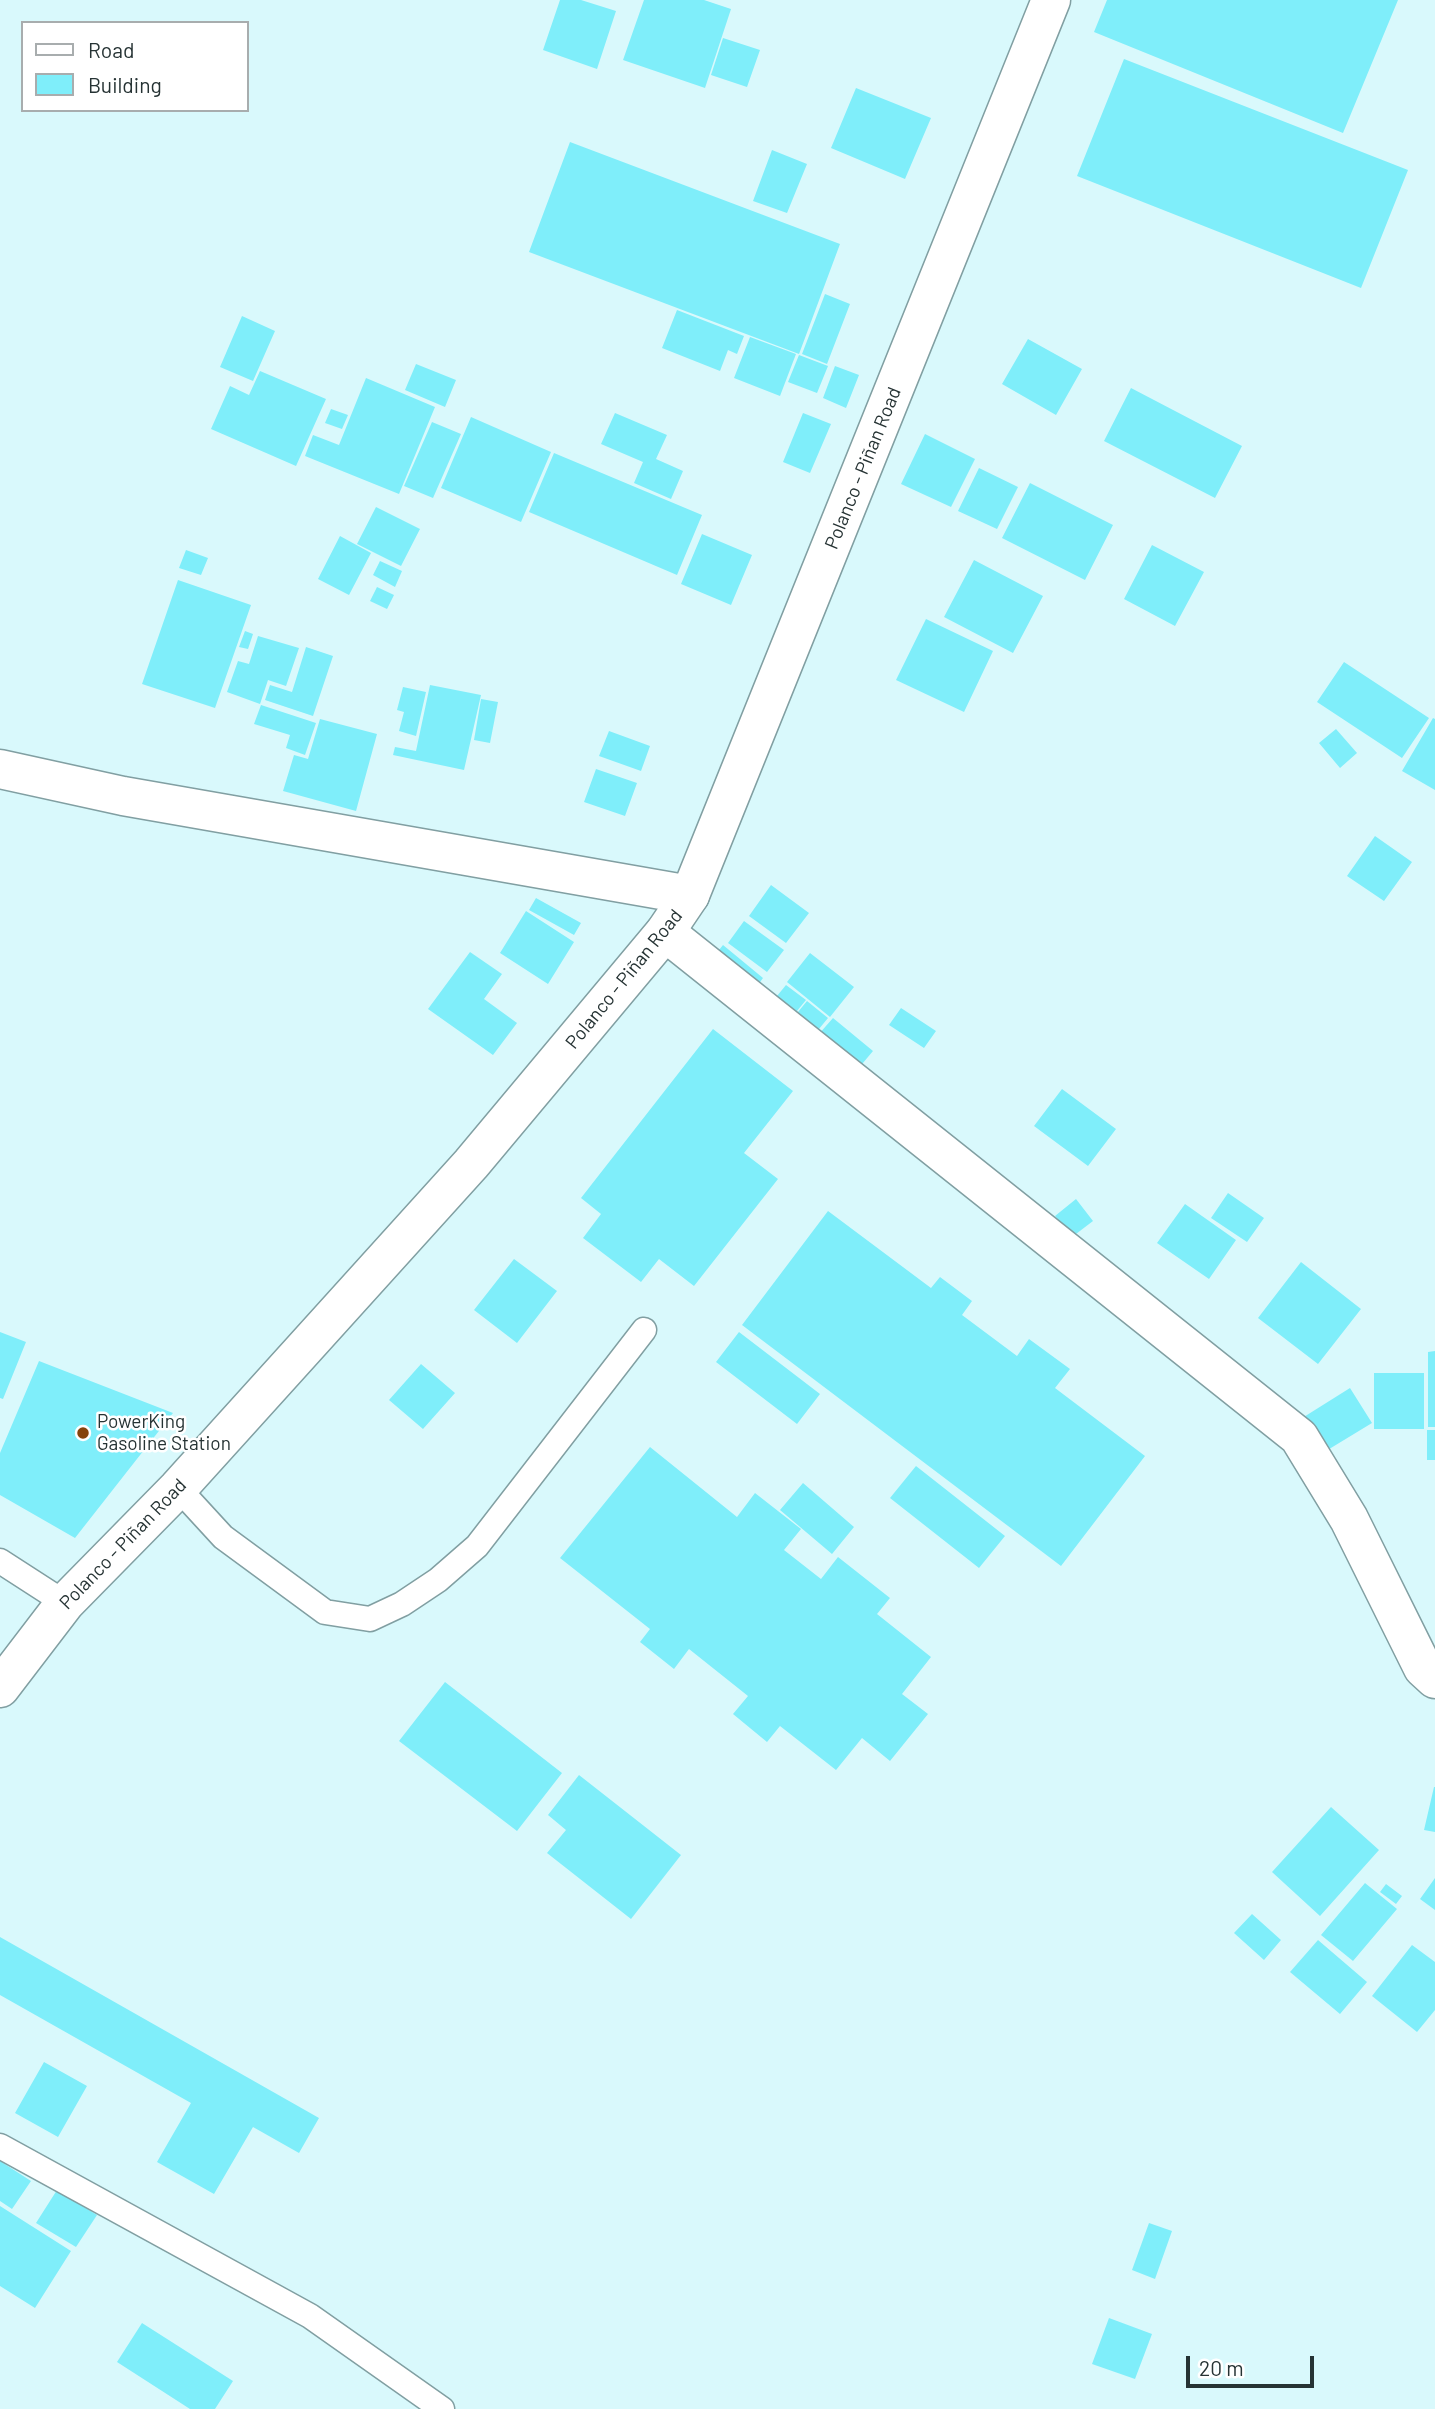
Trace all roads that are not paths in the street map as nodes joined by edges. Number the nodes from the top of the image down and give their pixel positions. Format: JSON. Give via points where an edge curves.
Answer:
{"nodes":[{"id":1,"x":1051,"y":0,"type":"edge"},
{"id":2,"x":0,"y":769,"type":"edge"},
{"id":3,"x":690,"y":895,"type":"junction"},
{"id":4,"x":665,"y":932,"type":"junction"},
{"id":5,"x":644,"y":1330,"type":"dead end"},
{"id":6,"x":178,"y":1488,"type":"junction"},
{"id":7,"x":0,"y":1562,"type":"edge"},
{"id":8,"x":65,"y":1603,"type":"junction"},
{"id":9,"x":1435,"y":1679,"type":"edge"},
{"id":10,"x":0,"y":1688,"type":"edge"},
{"id":11,"x":0,"y":2146,"type":"edge"},
{"id":12,"x":442,"y":2409,"type":"edge"}],
"edges":[{"from":1,"to":3,"type":"main road","name":"Polanco - Piñan Road"},
{"from":2,"to":3,"type":"main road","via":[[123,796]]},
{"from":3,"to":4,"type":"main road","name":"Polanco - Piñan Road"},
{"from":4,"to":6,"type":"main road","name":"Polanco - Piñan Road","via":[[471,1164]]},
{"from":4,"to":9,"type":"main road","via":[[1299,1437],[1349,1520],[1423,1668]]},
{"from":5,"to":6,"type":"lane","via":[[477,1546],[420,1592],[370,1619],[325,1612],[223,1537]]},
{"from":6,"to":8,"type":"main road","name":"Polanco - Piñan Road"},
{"from":7,"to":8,"type":"lane"},
{"from":8,"to":10,"type":"main road","name":"Polanco - Piñan Road"},
{"from":11,"to":12,"type":"lane","via":[[310,2316]]}]}
